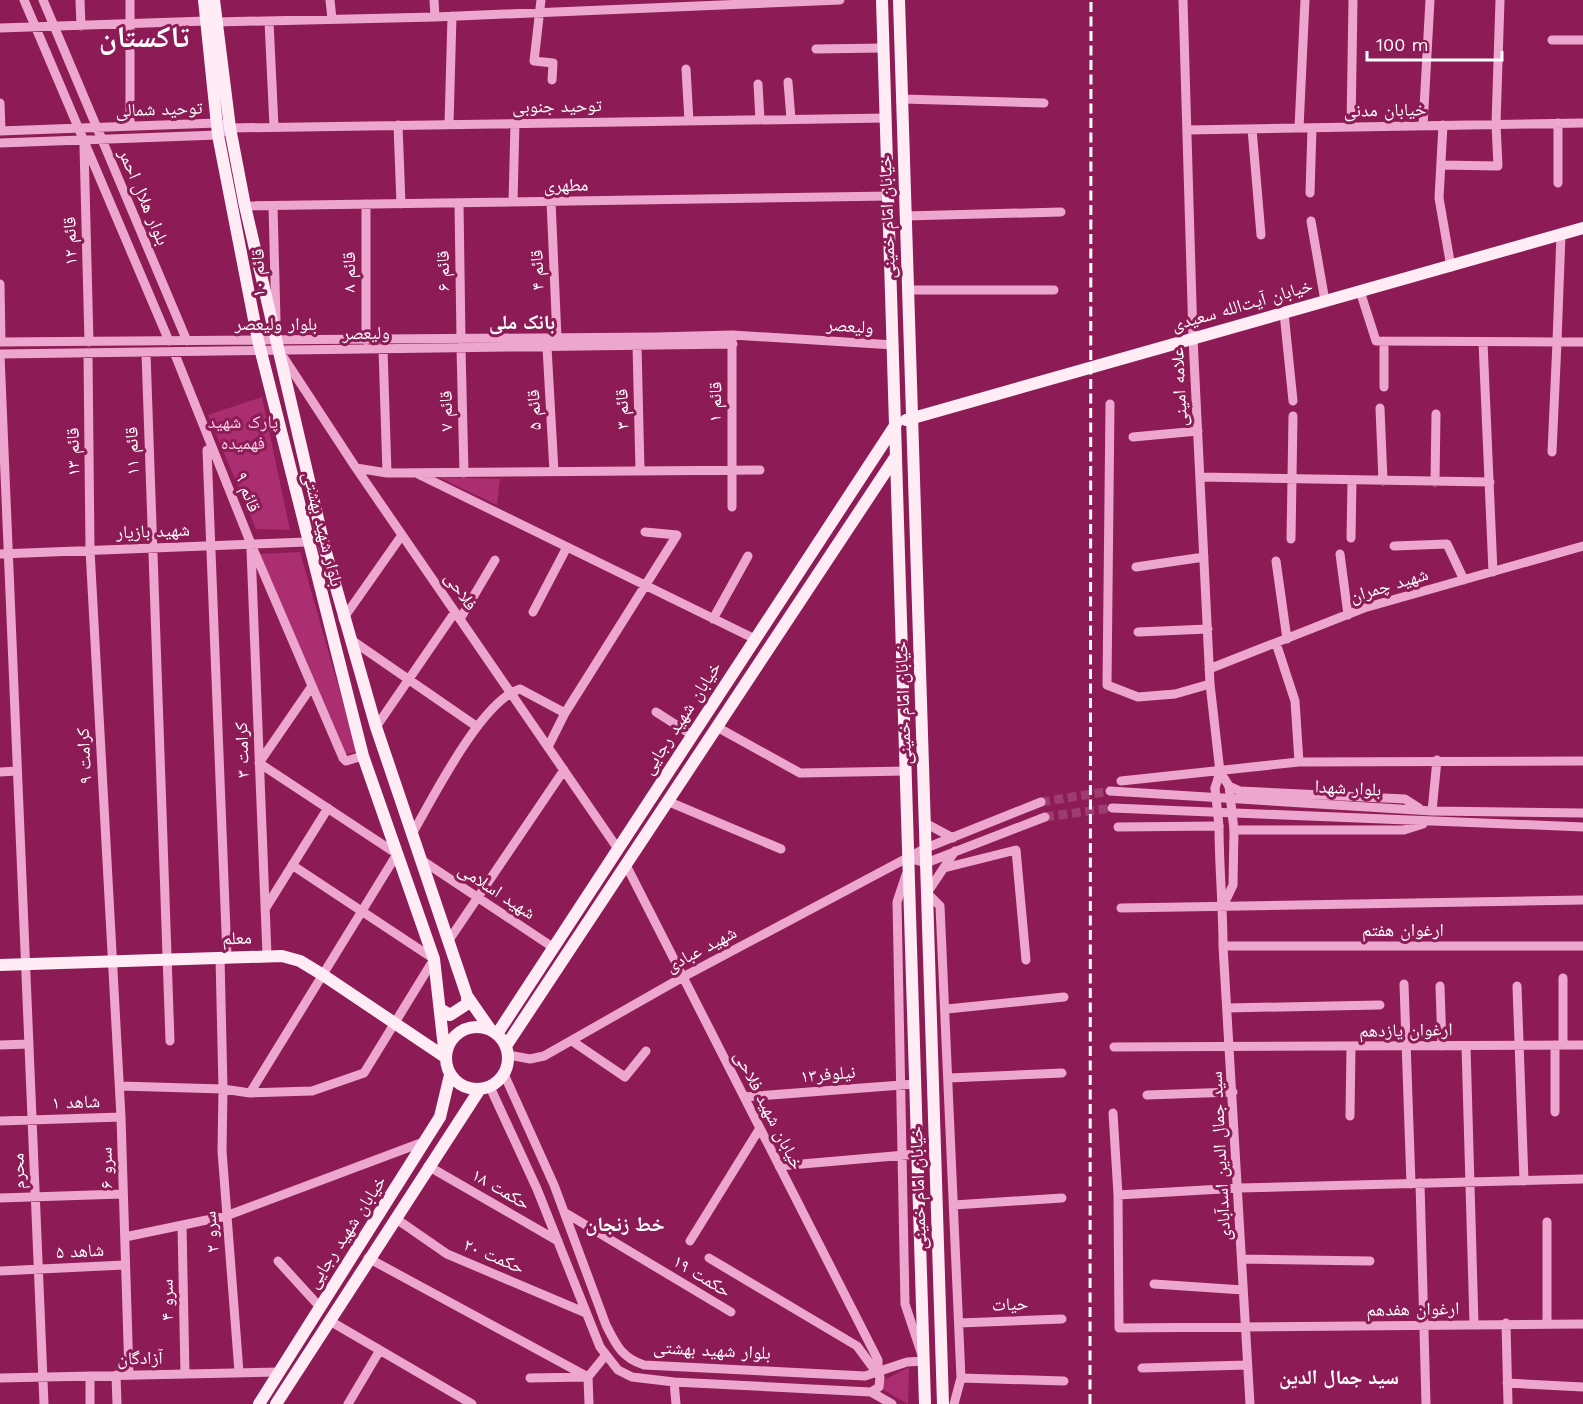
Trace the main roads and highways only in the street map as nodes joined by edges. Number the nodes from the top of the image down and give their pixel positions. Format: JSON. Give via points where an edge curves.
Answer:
{"nodes":[{"id":1,"x":204,"y":0,"type":"edge"},
{"id":2,"x":214,"y":0,"type":"edge"},
{"id":3,"x":882,"y":0,"type":"edge"},
{"id":4,"x":899,"y":0,"type":"edge"},
{"id":5,"x":211,"y":22,"type":"junction"},
{"id":6,"x":1583,"y":228,"type":"edge"},
{"id":7,"x":911,"y":418,"type":"junction"},
{"id":8,"x":896,"y":423,"type":"junction"},
{"id":9,"x":913,"y":442,"type":"junction"},
{"id":10,"x":896,"y":456,"type":"junction"},
{"id":11,"x":870,"y":495,"type":"junction"},
{"id":12,"x":897,"y":498,"type":"junction"},
{"id":13,"x":918,"y":604,"type":"junction"},
{"id":14,"x":901,"y":605,"type":"junction"},
{"id":15,"x":902,"y":650,"type":"junction"},
{"id":16,"x":919,"y":652,"type":"junction"},
{"id":17,"x":0,"y":965,"type":"edge"},
{"id":18,"x":467,"y":996,"type":"junction"},
{"id":19,"x":440,"y":1010,"type":"junction"},
{"id":20,"x":493,"y":1032,"type":"junction"},
{"id":21,"x":507,"y":1050,"type":"junction"},
{"id":22,"x":445,"y":1057,"type":"junction"},
{"id":23,"x":450,"y":1075,"type":"junction"},
{"id":24,"x":485,"y":1088,"type":"junction"},
{"id":25,"x":942,"y":1360,"type":"junction"},
{"id":26,"x":924,"y":1361,"type":"junction"},
{"id":27,"x":280,"y":1371,"type":"junction"},
{"id":28,"x":292,"y":1380,"type":"junction"},
{"id":29,"x":259,"y":1404,"type":"edge"},
{"id":30,"x":276,"y":1404,"type":"edge"},
{"id":31,"x":925,"y":1404,"type":"edge"},
{"id":32,"x":943,"y":1404,"type":"edge"}],
"edges":[{"from":1,"to":5,"type":"main road","name":"بلوار شهید بهشتی"},
{"from":2,"to":5,"type":"main road","name":"بلوار شهید بهشتی"},
{"from":3,"to":8,"type":"main road","name":"خیابان امام خمینی"},
{"from":4,"to":7,"type":"main road","name":"خیابان امام خمینی"},
{"from":5,"to":18,"type":"main road","name":"بلوار شهید بهشتی","via":[[244,206],[343,619]]},
{"from":5,"to":19,"type":"main road","name":"بلوار شهید بهشتی","via":[[217,129],[260,345],[363,756],[434,959]]},
{"from":6,"to":7,"type":"main road","name":"خیابان آیت‌الله سعیدی"},
{"from":7,"to":8,"type":"main road","name":"خیابان آیت‌الله سعیدی"},
{"from":7,"to":9,"type":"main road","name":"خیابان امام خمینی"},
{"from":8,"to":10,"type":"main road","name":"خیابان امام خمینی"},
{"from":8,"to":20,"type":"main road","name":"خیابان شهید رجایی","via":[[554,948]]},
{"from":9,"to":10,"type":"main road","name":"خیابان شهید رجایی"},
{"from":9,"to":13,"type":"main road","name":"خیابان امام خمینی"},
{"from":10,"to":11,"type":"main road","name":"خیابان شهید رجایی"},
{"from":10,"to":12,"type":"main road","name":"خیابان امام خمینی"},
{"from":11,"to":12,"type":"main road","via":[[882,488],[892,490]]},
{"from":11,"to":21,"type":"main road","name":"خیابان شهید رجایی"},
{"from":12,"to":14,"type":"main road","name":"خیابان امام خمینی"},
{"from":13,"to":14,"type":"main road"},
{"from":13,"to":16,"type":"main road","name":"خیابان امام خمینی"},
{"from":14,"to":15,"type":"main road","name":"خیابان امام خمینی"},
{"from":15,"to":16,"type":"main road"},
{"from":15,"to":26,"type":"main road","name":"خیابان امام خمینی"},
{"from":16,"to":25,"type":"main road","name":"خیابان امام خمینی"},
{"from":17,"to":22,"type":"main road","name":"معلم","via":[[267,955],[300,961]]},
{"from":18,"to":19,"type":"main road","via":[[467,1004],[457,1013],[450,1015]]},
{"from":18,"to":20,"type":"main road","name":"بلوار شهید بهشتی"},
{"from":19,"to":22,"type":"main road","name":"بلوار شهید بهشتی"},
{"from":20,"to":21,"type":"main road"},
{"from":20,"to":22,"type":"main road","via":[[480,1027],[460,1031],[447,1047]]},
{"from":21,"to":24,"type":"main road","via":[[504,1074]]},
{"from":22,"to":23,"type":"main road"},
{"from":23,"to":24,"type":"main road","via":[[463,1086]]},
{"from":23,"to":27,"type":"main road","name":"خیابان شهید رجایی","via":[[440,1117]]},
{"from":24,"to":28,"type":"main road","name":"خیابان شهید رجایی","via":[[428,1166]]},
{"from":25,"to":26,"type":"main road"},
{"from":25,"to":32,"type":"main road","name":"خیابان امام خمینی"},
{"from":26,"to":31,"type":"main road","name":"خیابان امام خمینی"},
{"from":27,"to":28,"type":"main road"},
{"from":27,"to":29,"type":"main road","name":"خیابان شهید رجایی"},
{"from":28,"to":30,"type":"main road","name":"خیابان شهید رجایی"}]}
